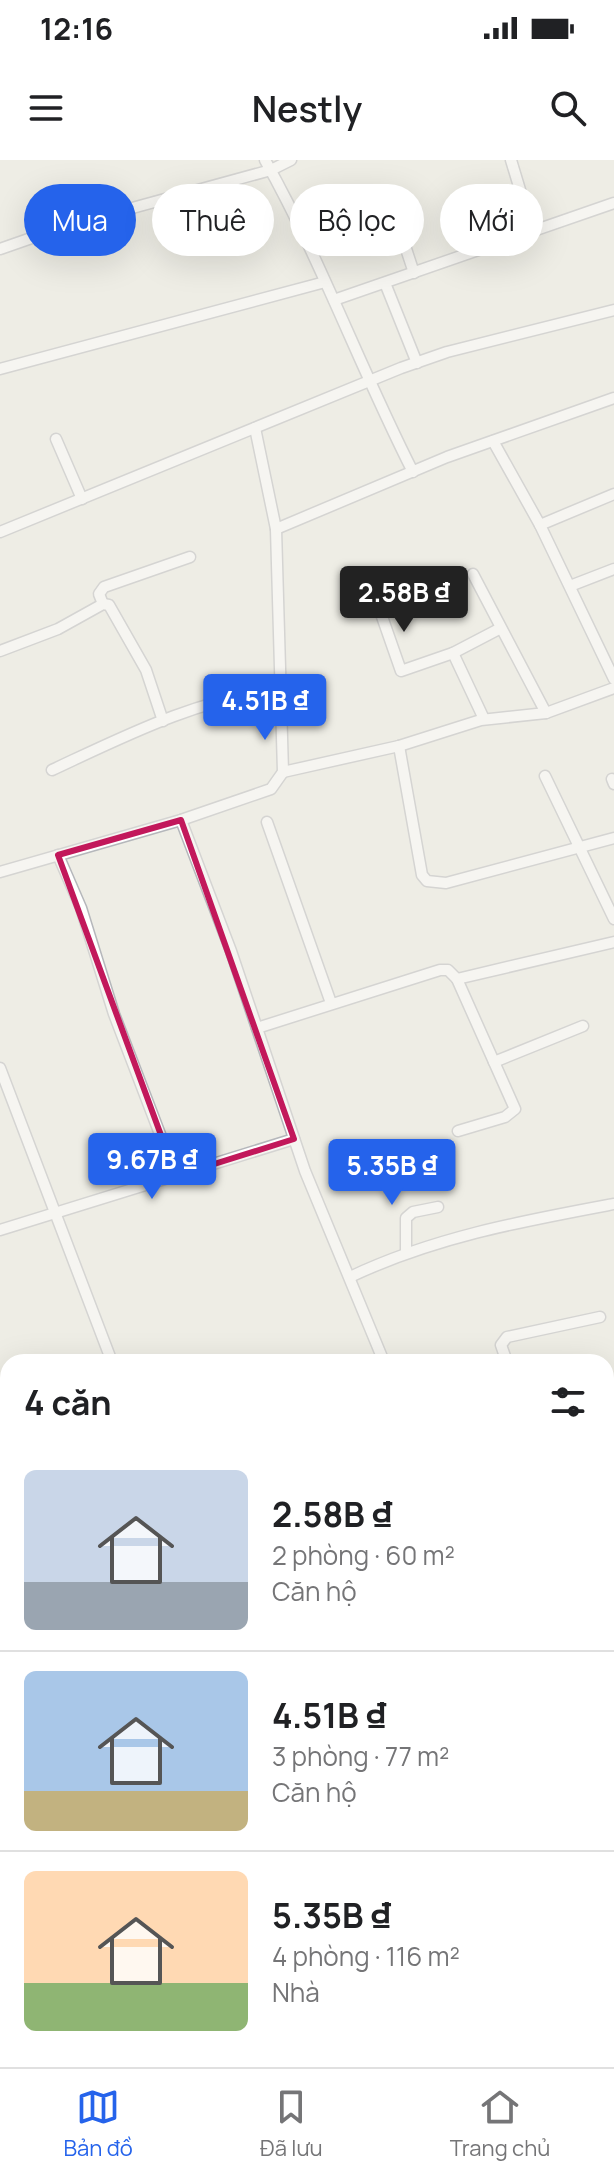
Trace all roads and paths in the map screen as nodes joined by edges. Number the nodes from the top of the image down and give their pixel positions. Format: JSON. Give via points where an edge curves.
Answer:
{"nodes":[{"id":1,"x":291,"y":160,"type":"edge"},
{"id":2,"x":511,"y":160,"type":"edge"},
{"id":3,"x":268,"y":165,"type":"edge"},
{"id":4,"x":518,"y":184,"type":"edge"},
{"id":5,"x":614,"y":203,"type":"edge"},
{"id":6,"x":543,"y":229,"type":"edge"},
{"id":7,"x":0,"y":249,"type":"edge"},
{"id":8,"x":408,"y":256,"type":"edge"},
{"id":9,"x":465,"y":256,"type":"edge"},
{"id":10,"x":414,"y":273,"type":"junction"},
{"id":11,"x":325,"y":282,"type":"junction"},
{"id":12,"x":385,"y":283,"type":"junction"},
{"id":13,"x":334,"y":300,"type":"junction"},
{"id":14,"x":614,"y":310,"type":"edge"},
{"id":15,"x":417,"y":363,"type":"junction"},
{"id":16,"x":0,"y":369,"type":"edge"},
{"id":17,"x":367,"y":381,"type":"junction"},
{"id":18,"x":614,"y":398,"type":"edge"},
{"id":19,"x":255,"y":428,"type":"junction"},
{"id":20,"x":56,"y":439,"type":"dead end"},
{"id":21,"x":493,"y":441,"type":"junction"},
{"id":22,"x":413,"y":472,"type":"junction"},
{"id":23,"x":614,"y":494,"type":"edge"},
{"id":24,"x":82,"y":499,"type":"junction"},
{"id":25,"x":540,"y":525,"type":"junction"},
{"id":26,"x":276,"y":529,"type":"junction"},
{"id":27,"x":0,"y":532,"type":"edge"},
{"id":28,"x":190,"y":557,"type":"dead end"},
{"id":29,"x":614,"y":569,"type":"edge"},
{"id":30,"x":473,"y":574,"type":"dead end"},
{"id":31,"x":371,"y":585,"type":"dead end"},
{"id":32,"x":570,"y":586,"type":"junction"},
{"id":33,"x":103,"y":604,"type":"junction"},
{"id":34,"x":499,"y":629,"type":"junction"},
{"id":35,"x":0,"y":651,"type":"edge"},
{"id":36,"x":453,"y":653,"type":"junction"},
{"id":37,"x":614,"y":679,"type":"edge"},
{"id":38,"x":614,"y":688,"type":"edge"},
{"id":39,"x":280,"y":690,"type":"junction"},
{"id":40,"x":546,"y":713,"type":"junction"},
{"id":41,"x":484,"y":719,"type":"junction"},
{"id":42,"x":163,"y":721,"type":"junction"},
{"id":43,"x":399,"y":746,"type":"junction"},
{"id":44,"x":52,"y":770,"type":"dead end"},
{"id":45,"x":283,"y":772,"type":"junction"},
{"id":46,"x":545,"y":776,"type":"dead end"},
{"id":47,"x":181,"y":820,"type":"junction"},
{"id":48,"x":267,"y":822,"type":"dead end"},
{"id":49,"x":614,"y":838,"type":"edge"},
{"id":50,"x":581,"y":849,"type":"junction"},
{"id":51,"x":58,"y":855,"type":"junction"},
{"id":52,"x":0,"y":872,"type":"edge"},
{"id":53,"x":614,"y":919,"type":"edge"},
{"id":54,"x":614,"y":942,"type":"edge"},
{"id":55,"x":457,"y":979,"type":"junction"},
{"id":56,"x":331,"y":1003,"type":"junction"},
{"id":57,"x":583,"y":1026,"type":"dead end"},
{"id":58,"x":257,"y":1028,"type":"junction"},
{"id":59,"x":494,"y":1062,"type":"junction"},
{"id":60,"x":1,"y":1073,"type":"edge"},
{"id":61,"x":458,"y":1131,"type":"dead end"},
{"id":62,"x":294,"y":1139,"type":"junction"},
{"id":63,"x":176,"y":1176,"type":"junction"},
{"id":64,"x":614,"y":1204,"type":"edge"},
{"id":65,"x":438,"y":1207,"type":"dead end"},
{"id":66,"x":58,"y":1213,"type":"junction"},
{"id":67,"x":0,"y":1230,"type":"edge"},
{"id":68,"x":406,"y":1252,"type":"junction"},
{"id":69,"x":350,"y":1277,"type":"junction"},
{"id":70,"x":600,"y":1317,"type":"dead end"},
{"id":71,"x":109,"y":1354,"type":"edge"},
{"id":72,"x":381,"y":1354,"type":"edge"},
{"id":73,"x":504,"y":1354,"type":"edge"}],
"edges":[{"from":1,"to":3,"type":"street"},
{"from":2,"to":4,"type":"street"},
{"from":3,"to":7,"type":"street"},
{"from":3,"to":11,"type":"street"},
{"from":5,"to":6,"type":"street"},
{"from":8,"to":10,"type":"street"},
{"from":9,"to":10,"type":"street"},
{"from":10,"to":12,"type":"street"},
{"from":11,"to":13,"type":"street"},
{"from":11,"to":16,"type":"street"},
{"from":12,"to":13,"type":"street"},
{"from":12,"to":15,"type":"street"},
{"from":13,"to":17,"type":"street"},
{"from":14,"to":15,"type":"street"},
{"from":15,"to":17,"type":"street"},
{"from":17,"to":19,"type":"street"},
{"from":17,"to":22,"type":"street"},
{"from":18,"to":21,"type":"street"},
{"from":19,"to":24,"type":"street"},
{"from":19,"to":26,"type":"street"},
{"from":20,"to":24,"type":"street"},
{"from":21,"to":22,"type":"street"},
{"from":21,"to":25,"type":"street"},
{"from":22,"to":26,"type":"street"},
{"from":23,"to":25,"type":"street"},
{"from":24,"to":27,"type":"street"},
{"from":25,"to":32,"type":"street"},
{"from":26,"to":39,"type":"street"},
{"from":28,"to":33,"type":"street","via":[[104,587],[99,594]]},
{"from":29,"to":32,"type":"street"},
{"from":30,"to":34,"type":"street"},
{"from":31,"to":36,"type":"street","via":[[401,671]]},
{"from":32,"to":37,"type":"street"},
{"from":33,"to":35,"type":"street","via":[[58,629]]},
{"from":33,"to":42,"type":"street","via":[[114,608],[146,670]]},
{"from":34,"to":36,"type":"street"},
{"from":34,"to":40,"type":"street"},
{"from":36,"to":41,"type":"street"},
{"from":38,"to":40,"type":"street"},
{"from":39,"to":42,"type":"street","via":[[224,699]]},
{"from":39,"to":45,"type":"street"},
{"from":40,"to":41,"type":"street"},
{"from":41,"to":43,"type":"street"},
{"from":42,"to":44,"type":"street"},
{"from":43,"to":45,"type":"street"},
{"from":43,"to":50,"type":"street","via":[[427,881],[446,883]]},
{"from":45,"to":47,"type":"street","via":[[271,789]]},
{"from":46,"to":50,"type":"street"},
{"from":47,"to":51,"type":"street"},
{"from":47,"to":58,"type":"street"},
{"from":48,"to":56,"type":"street"},
{"from":49,"to":50,"type":"street"},
{"from":50,"to":53,"type":"street"},
{"from":51,"to":52,"type":"street"},
{"from":51,"to":63,"type":"street"},
{"from":54,"to":55,"type":"street"},
{"from":55,"to":56,"type":"street","via":[[440,970]]},
{"from":55,"to":59,"type":"street"},
{"from":56,"to":58,"type":"street"},
{"from":57,"to":59,"type":"street"},
{"from":58,"to":62,"type":"street"},
{"from":59,"to":61,"type":"street","via":[[513,1113]]},
{"from":60,"to":66,"type":"street"},
{"from":62,"to":63,"type":"street"},
{"from":62,"to":69,"type":"street"},
{"from":63,"to":66,"type":"street"},
{"from":64,"to":68,"type":"street","via":[[460,1235]]},
{"from":65,"to":68,"type":"street","via":[[406,1218]]},
{"from":66,"to":67,"type":"street"},
{"from":66,"to":71,"type":"street"},
{"from":68,"to":69,"type":"street"},
{"from":69,"to":72,"type":"street"},
{"from":70,"to":73,"type":"street","via":[[507,1337],[501,1345]]}]}
